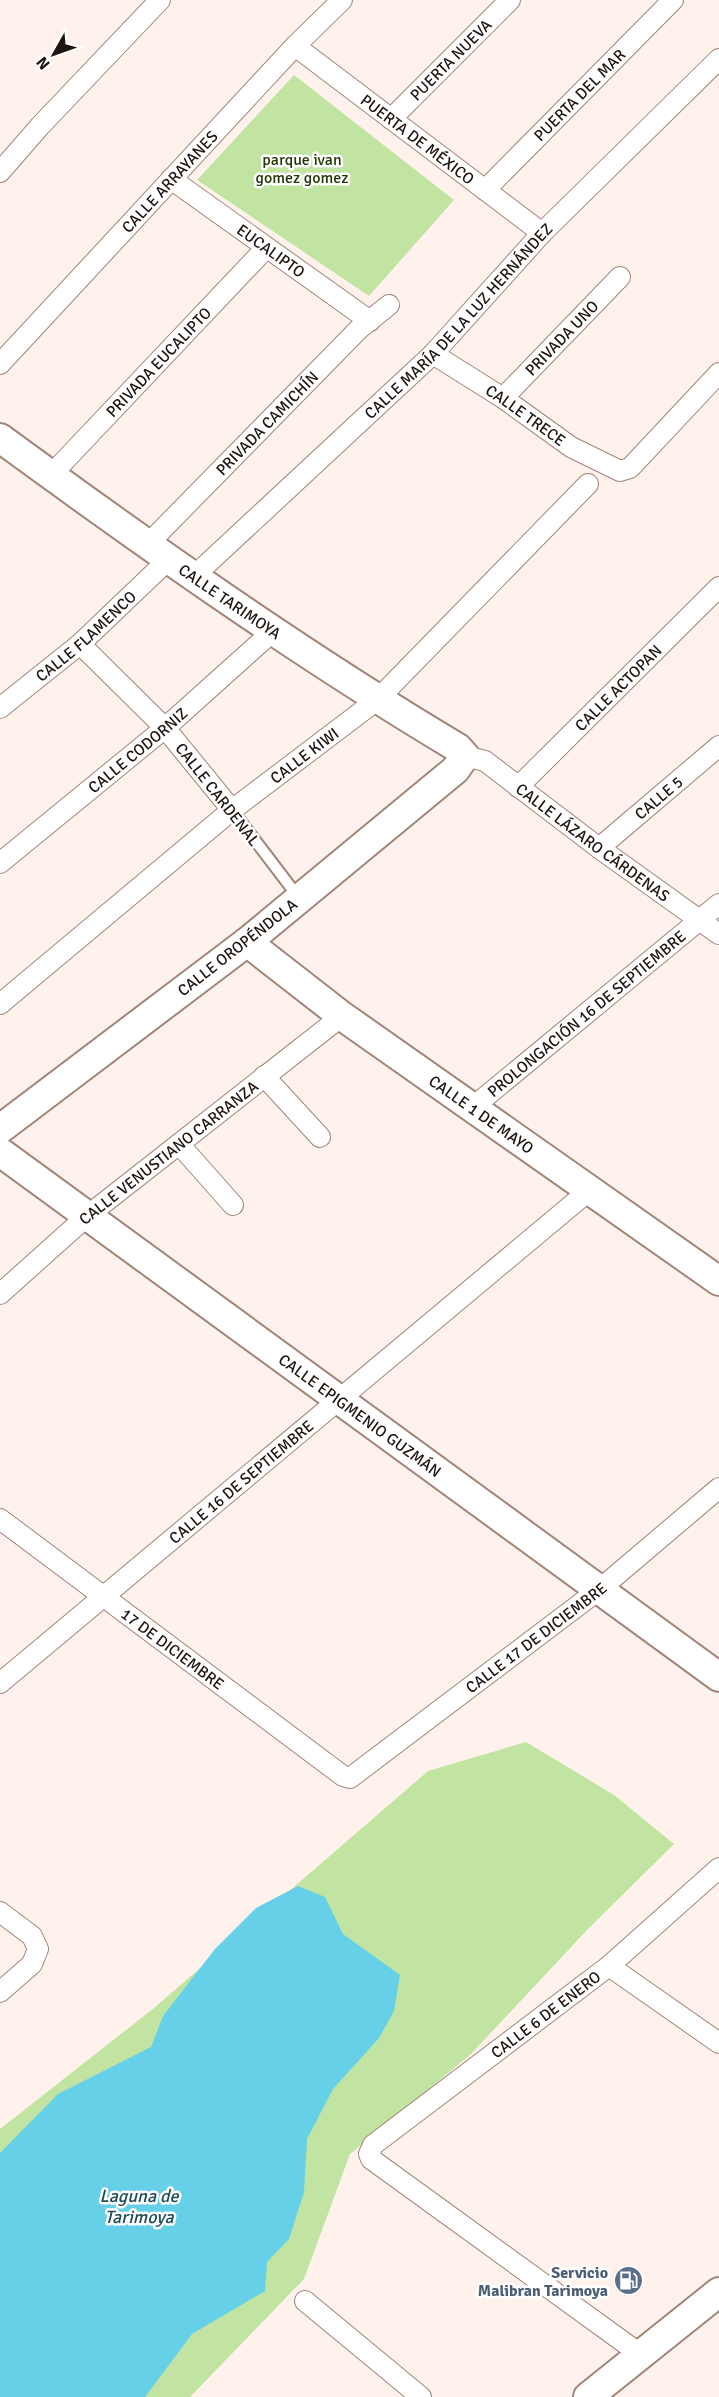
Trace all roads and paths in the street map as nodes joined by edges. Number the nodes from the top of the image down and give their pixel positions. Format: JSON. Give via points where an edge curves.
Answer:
{"nodes":[{"id":1,"x":160,"y":0,"type":"edge"},
{"id":2,"x":342,"y":0,"type":"edge"},
{"id":3,"x":510,"y":0,"type":"edge"},
{"id":4,"x":673,"y":0,"type":"edge"},
{"id":5,"x":295,"y":46,"type":"junction"},
{"id":6,"x":719,"y":59,"type":"edge"},
{"id":7,"x":392,"y":119,"type":"junction"},
{"id":8,"x":0,"y":172,"type":"edge"},
{"id":9,"x":171,"y":179,"type":"junction"},
{"id":10,"x":486,"y":190,"type":"junction"},
{"id":11,"x":542,"y":232,"type":"junction"},
{"id":12,"x":266,"y":248,"type":"junction"},
{"id":13,"x":620,"y":277,"type":"dead end"},
{"id":14,"x":389,"y":305,"type":"dead end"},
{"id":15,"x":370,"y":321,"type":"junction"},
{"id":16,"x":433,"y":354,"type":"junction"},
{"id":17,"x":0,"y":364,"type":"edge"},
{"id":18,"x":719,"y":373,"type":"edge"},
{"id":19,"x":503,"y":398,"type":"junction"},
{"id":20,"x":0,"y":438,"type":"edge"},
{"id":21,"x":51,"y":475,"type":"junction"},
{"id":22,"x":588,"y":484,"type":"dead end"},
{"id":23,"x":158,"y":553,"type":"junction"},
{"id":24,"x":193,"y":577,"type":"junction"},
{"id":25,"x":719,"y":587,"type":"edge"},
{"id":26,"x":272,"y":632,"type":"junction"},
{"id":27,"x":80,"y":644,"type":"junction"},
{"id":28,"x":377,"y":700,"type":"junction"},
{"id":29,"x":0,"y":708,"type":"edge"},
{"id":30,"x":165,"y":728,"type":"junction"},
{"id":31,"x":719,"y":746,"type":"edge"},
{"id":32,"x":465,"y":757,"type":"junction"},
{"id":33,"x":518,"y":787,"type":"junction"},
{"id":34,"x":232,"y":810,"type":"junction"},
{"id":35,"x":598,"y":848,"type":"junction"},
{"id":36,"x":0,"y":863,"type":"edge"},
{"id":37,"x":299,"y":899,"type":"junction"},
{"id":38,"x":719,"y":904,"type":"edge"},
{"id":39,"x":699,"y":921,"type":"junction"},
{"id":40,"x":719,"y":934,"type":"edge"},
{"id":41,"x":247,"y":942,"type":"junction"},
{"id":42,"x":0,"y":1004,"type":"edge"},
{"id":43,"x":342,"y":1016,"type":"junction"},
{"id":44,"x":264,"y":1076,"type":"junction"},
{"id":45,"x":472,"y":1107,"type":"junction"},
{"id":46,"x":0,"y":1129,"type":"edge"},
{"id":47,"x":320,"y":1137,"type":"dead end"},
{"id":48,"x":179,"y":1144,"type":"junction"},
{"id":49,"x":0,"y":1152,"type":"edge"},
{"id":50,"x":591,"y":1189,"type":"junction"},
{"id":51,"x":233,"y":1205,"type":"dead end"},
{"id":52,"x":86,"y":1217,"type":"junction"},
{"id":53,"x":719,"y":1281,"type":"edge"},
{"id":54,"x":0,"y":1293,"type":"edge"},
{"id":55,"x":340,"y":1401,"type":"junction"},
{"id":56,"x":719,"y":1488,"type":"edge"},
{"id":57,"x":0,"y":1520,"type":"edge"},
{"id":58,"x":600,"y":1589,"type":"junction"},
{"id":59,"x":104,"y":1595,"type":"junction"},
{"id":60,"x":719,"y":1677,"type":"edge"},
{"id":61,"x":0,"y":1683,"type":"edge"},
{"id":62,"x":347,"y":1778,"type":"joint"},
{"id":63,"x":719,"y":1868,"type":"edge"},
{"id":64,"x":0,"y":1912,"type":"edge"},
{"id":65,"x":609,"y":1966,"type":"junction"},
{"id":66,"x":0,"y":1992,"type":"edge"},
{"id":67,"x":719,"y":2043,"type":"edge"},
{"id":68,"x":719,"y":2292,"type":"edge"},
{"id":69,"x":305,"y":2301,"type":"dead end"},
{"id":70,"x":640,"y":2355,"type":"junction"},
{"id":71,"x":421,"y":2397,"type":"edge"},
{"id":72,"x":588,"y":2397,"type":"edge"}],
"edges":[{"from":1,"to":8,"type":"street"},
{"from":2,"to":5,"type":"street","name":"CALLE ARRAYANES"},
{"from":3,"to":7,"type":"street","name":"PUERTA NUEVA"},
{"from":4,"to":10,"type":"street","name":"PUERTA DEL MAR"},
{"from":5,"to":7,"type":"street","name":"PUERTA DE MÉXICO"},
{"from":5,"to":9,"type":"street","name":"CALLE ARRAYANES"},
{"from":6,"to":11,"type":"street","name":"CALLE MARÍA DE LA LUZ HERNÁNDEZ"},
{"from":7,"to":10,"type":"street","name":"PUERTA DE MÉXICO"},
{"from":9,"to":12,"type":"street","name":"EUCALIPTO"},
{"from":9,"to":17,"type":"street","name":"CALLE ARRAYANES"},
{"from":10,"to":11,"type":"street","name":"PUERTA DE MÉXICO"},
{"from":11,"to":16,"type":"street","name":"CALLE MARÍA DE LA LUZ HERNÁNDEZ"},
{"from":12,"to":15,"type":"street","name":"EUCALIPTO"},
{"from":12,"to":21,"type":"street","name":"PRIVADA EUCALIPTO"},
{"from":13,"to":19,"type":"street","name":"PRIVADA UNO"},
{"from":14,"to":15,"type":"street","name":"PRIVADA CAMICHÍN"},
{"from":15,"to":23,"type":"street","name":"PRIVADA CAMICHÍN"},
{"from":16,"to":19,"type":"street","name":"CALLE TRECE"},
{"from":16,"to":24,"type":"street","name":"CALLE MARÍA DE LA LUZ HERNÁNDEZ"},
{"from":18,"to":19,"type":"street","name":"CALLE TRECE","via":[[630,468],[620,471],[571,447]]},
{"from":20,"to":21,"type":"street","name":"CALLE TARIMOYA"},
{"from":21,"to":23,"type":"street","name":"CALLE TARIMOYA"},
{"from":22,"to":28,"type":"street","name":"CALLE KIWI"},
{"from":23,"to":24,"type":"street","name":"CALLE TARIMOYA"},
{"from":23,"to":27,"type":"street","name":"CALLE FLAMENCO"},
{"from":24,"to":26,"type":"street","name":"CALLE TARIMOYA"},
{"from":25,"to":33,"type":"street","name":"CALLE ACTOPAN"},
{"from":26,"to":28,"type":"street","name":"CALLE TARIMOYA"},
{"from":26,"to":30,"type":"street","name":"CALLE CODORNIZ"},
{"from":27,"to":29,"type":"street","name":"CALLE FLAMENCO"},
{"from":27,"to":30,"type":"street","name":"CALLE CARDENAL"},
{"from":28,"to":32,"type":"street","name":"CALLE TARIMOYA","via":[[458,748]]},
{"from":28,"to":34,"type":"street","name":"CALLE KIWI"},
{"from":30,"to":34,"type":"street","name":"CALLE CARDENAL"},
{"from":30,"to":36,"type":"street","name":"CALLE CODORNIZ"},
{"from":31,"to":35,"type":"street","name":"CALLE 5"},
{"from":32,"to":33,"type":"street","name":"CALLE LÁZARO CÁRDENAS","via":[[485,761]]},
{"from":32,"to":37,"type":"street","name":"CALLE OROPÉNDOLA","via":[[455,770]]},
{"from":33,"to":35,"type":"street","name":"CALLE LÁZARO CÁRDENAS"},
{"from":34,"to":37,"type":"lane","name":"CALLE CARDENAL"},
{"from":34,"to":42,"type":"street","name":"CALLE KIWI"},
{"from":35,"to":39,"type":"street","name":"CALLE LÁZARO CÁRDENAS"},
{"from":37,"to":41,"type":"street","name":"CALLE OROPÉNDOLA"},
{"from":38,"to":39,"type":"street","name":"PROLONGACIÓN 16 DE SEPTIEMBRE"},
{"from":39,"to":40,"type":"street","name":"CALLE LÁZARO CÁRDENAS"},
{"from":39,"to":45,"type":"street","name":"PROLONGACIÓN 16 DE SEPTIEMBRE"},
{"from":41,"to":43,"type":"street","name":"CALLE 1 DE MAYO"},
{"from":41,"to":46,"type":"street","name":"CALLE OROPÉNDOLA"},
{"from":43,"to":44,"type":"street","name":"CALLE VENUSTIANO CARRANZA"},
{"from":43,"to":45,"type":"street","name":"CALLE 1 DE MAYO"},
{"from":44,"to":47,"type":"street"},
{"from":44,"to":48,"type":"street","name":"CALLE VENUSTIANO CARRANZA"},
{"from":45,"to":50,"type":"street","name":"CALLE 1 DE MAYO"},
{"from":48,"to":51,"type":"street"},
{"from":48,"to":52,"type":"street","name":"CALLE VENUSTIANO CARRANZA"},
{"from":49,"to":52,"type":"street","name":"CALLE EPIGMENIO GUZMÁN"},
{"from":50,"to":53,"type":"street","name":"CALLE 1 DE MAYO"},
{"from":50,"to":55,"type":"street","name":"CALLE 16 DE SEPTIEMBRE"},
{"from":52,"to":54,"type":"street","name":"CALLE VENUSTIANO CARRANZA"},
{"from":52,"to":55,"type":"street","name":"CALLE EPIGMENIO GUZMÁN"},
{"from":55,"to":58,"type":"street","name":"CALLE EPIGMENIO GUZMÁN"},
{"from":55,"to":59,"type":"street","name":"CALLE 16 DE SEPTIEMBRE"},
{"from":56,"to":58,"type":"street","name":"CALLE 17 DE DICIEMBRE"},
{"from":57,"to":59,"type":"street","name":"17 DE DICIEMBRE"},
{"from":58,"to":60,"type":"street","name":"CALLE EPIGMENIO GUZMÁN"},
{"from":58,"to":62,"type":"street","name":"CALLE 17 DE DICIEMBRE"},
{"from":59,"to":61,"type":"street","name":"CALLE 16 DE SEPTIEMBRE"},
{"from":59,"to":62,"type":"street","name":"17 DE DICIEMBRE"},
{"from":63,"to":65,"type":"street","name":"CALLE 6 DE ENERO"},
{"from":64,"to":66,"type":"street","via":[[32,1936],[38,1949],[32,1964]]},
{"from":65,"to":67,"type":"street"},
{"from":65,"to":70,"type":"street","name":"CALLE 6 DE ENERO","via":[[373,2145],[369,2154]]},
{"from":68,"to":70,"type":"street"},
{"from":69,"to":71,"type":"street"},
{"from":70,"to":72,"type":"street"}]}
